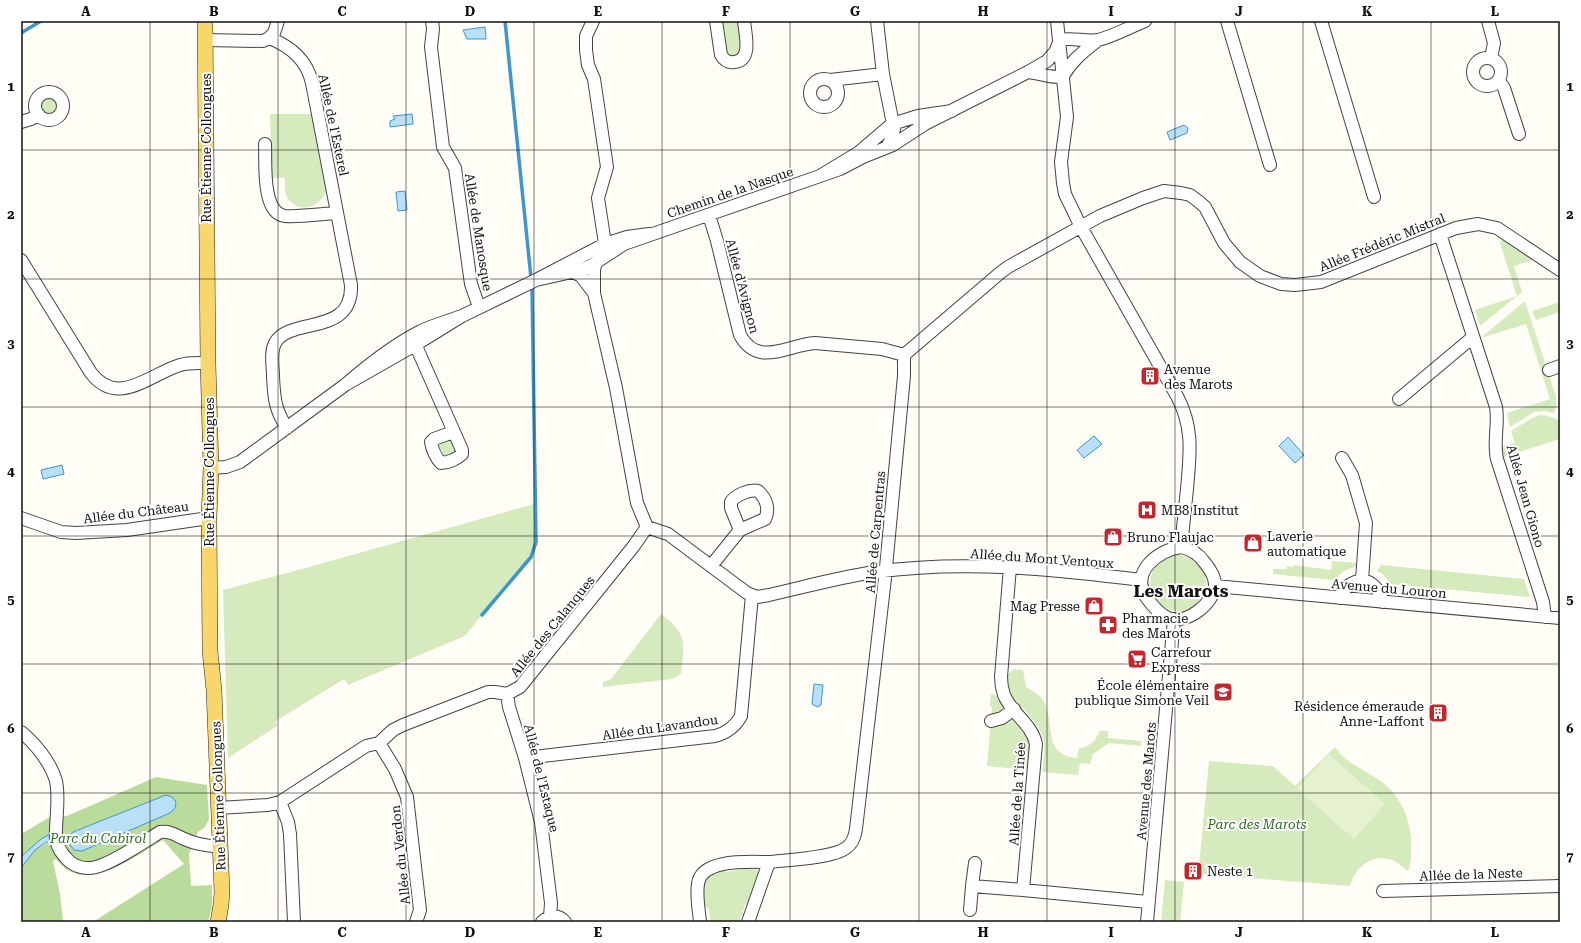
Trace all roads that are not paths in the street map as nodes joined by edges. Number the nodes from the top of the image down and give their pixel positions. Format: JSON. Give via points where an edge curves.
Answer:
{"nodes":[{"id":1,"x":205,"y":21,"type":"edge"},
{"id":2,"x":278,"y":21,"type":"edge"},
{"id":3,"x":432,"y":21,"type":"edge"},
{"id":4,"x":593,"y":21,"type":"edge"},
{"id":5,"x":716,"y":21,"type":"edge"},
{"id":6,"x":744,"y":21,"type":"edge"},
{"id":7,"x":877,"y":21,"type":"edge"},
{"id":8,"x":1057,"y":21,"type":"edge"},
{"id":9,"x":1146,"y":21,"type":"edge"},
{"id":10,"x":1227,"y":21,"type":"edge"},
{"id":11,"x":1321,"y":21,"type":"edge"},
{"id":12,"x":1488,"y":21,"type":"edge"},
{"id":13,"x":269,"y":38,"type":"junction"},
{"id":14,"x":205,"y":40,"type":"junction"},
{"id":15,"x":1098,"y":40,"type":"junction"},
{"id":16,"x":1060,"y":44,"type":"junction"},
{"id":17,"x":1083,"y":51,"type":"junction"},
{"id":18,"x":1491,"y":58,"type":"junction"},
{"id":19,"x":1028,"y":72,"type":"junction"},
{"id":20,"x":883,"y":74,"type":"junction"},
{"id":21,"x":1063,"y":76,"type":"junction"},
{"id":22,"x":830,"y":80,"type":"dead end"},
{"id":23,"x":1499,"y":81,"type":"junction"},
{"id":24,"x":952,"y":111,"type":"junction"},
{"id":25,"x":39,"y":115,"type":"dead end"},
{"id":26,"x":21,"y":122,"type":"edge"},
{"id":27,"x":892,"y":124,"type":"junction"},
{"id":28,"x":914,"y":130,"type":"junction"},
{"id":29,"x":1519,"y":134,"type":"dead end"},
{"id":30,"x":877,"y":136,"type":"junction"},
{"id":31,"x":265,"y":144,"type":"dead end"},
{"id":32,"x":884,"y":148,"type":"junction"},
{"id":33,"x":1270,"y":165,"type":"dead end"},
{"id":34,"x":820,"y":176,"type":"junction"},
{"id":35,"x":1374,"y":197,"type":"dead end"},
{"id":36,"x":337,"y":213,"type":"junction"},
{"id":37,"x":709,"y":215,"type":"junction"},
{"id":38,"x":1081,"y":227,"type":"junction"},
{"id":39,"x":1440,"y":234,"type":"junction"},
{"id":40,"x":606,"y":250,"type":"junction"},
{"id":41,"x":587,"y":253,"type":"junction"},
{"id":42,"x":21,"y":260,"type":"edge"},
{"id":43,"x":596,"y":263,"type":"junction"},
{"id":44,"x":1560,"y":270,"type":"edge"},
{"id":45,"x":577,"y":271,"type":"junction"},
{"id":46,"x":531,"y":282,"type":"junction"},
{"id":47,"x":594,"y":293,"type":"junction"},
{"id":48,"x":479,"y":307,"type":"junction"},
{"id":49,"x":1473,"y":337,"type":"junction"},
{"id":50,"x":413,"y":340,"type":"junction"},
{"id":51,"x":904,"y":355,"type":"junction"},
{"id":52,"x":208,"y":363,"type":"junction"},
{"id":53,"x":1399,"y":399,"type":"dead end"},
{"id":54,"x":287,"y":428,"type":"junction"},
{"id":55,"x":453,"y":432,"type":"dead end"},
{"id":56,"x":1342,"y":458,"type":"dead end"},
{"id":57,"x":211,"y":468,"type":"junction"},
{"id":58,"x":21,"y":518,"type":"edge"},
{"id":59,"x":210,"y":518,"type":"junction"},
{"id":60,"x":647,"y":527,"type":"junction"},
{"id":61,"x":740,"y":530,"type":"dead end"},
{"id":62,"x":1181,"y":547,"type":"junction"},
{"id":63,"x":711,"y":566,"type":"junction"},
{"id":64,"x":1010,"y":567,"type":"junction"},
{"id":65,"x":885,"y":571,"type":"junction"},
{"id":66,"x":1141,"y":580,"type":"junction"},
{"id":67,"x":1362,"y":580,"type":"junction"},
{"id":68,"x":1215,"y":586,"type":"junction"},
{"id":69,"x":752,"y":595,"type":"junction"},
{"id":70,"x":1340,"y":598,"type":"junction"},
{"id":71,"x":1383,"y":602,"type":"junction"},
{"id":72,"x":1544,"y":617,"type":"junction"},
{"id":73,"x":1560,"y":618,"type":"edge"},
{"id":74,"x":1174,"y":619,"type":"junction"},
{"id":75,"x":507,"y":694,"type":"junction"},
{"id":76,"x":1014,"y":709,"type":"junction"},
{"id":77,"x":991,"y":721,"type":"dead end"},
{"id":78,"x":21,"y":732,"type":"edge"},
{"id":79,"x":379,"y":743,"type":"junction"},
{"id":80,"x":525,"y":758,"type":"junction"},
{"id":81,"x":280,"y":802,"type":"junction"},
{"id":82,"x":218,"y":808,"type":"junction"},
{"id":83,"x":220,"y":846,"type":"junction"},
{"id":84,"x":769,"y":862,"type":"junction"},
{"id":85,"x":974,"y":863,"type":"dead end"},
{"id":86,"x":972,"y":886,"type":"junction"},
{"id":87,"x":1560,"y":886,"type":"edge"},
{"id":88,"x":1024,"y":890,"type":"junction"},
{"id":89,"x":1383,"y":891,"type":"dead end"},
{"id":90,"x":1148,"y":902,"type":"junction"},
{"id":91,"x":970,"y":910,"type":"dead end"},
{"id":92,"x":546,"y":919,"type":"edge"},
{"id":93,"x":218,"y":922,"type":"edge"},
{"id":94,"x":294,"y":922,"type":"edge"},
{"id":95,"x":416,"y":922,"type":"edge"},
{"id":96,"x":565,"y":922,"type":"edge"},
{"id":97,"x":700,"y":922,"type":"edge"},
{"id":98,"x":748,"y":922,"type":"edge"},
{"id":99,"x":1146,"y":922,"type":"edge"}],
"edges":[{"from":1,"to":14,"type":"main road","name":"Rue Étienne Collongues"},
{"from":2,"to":13,"type":"street","via":[[274,33]]},
{"from":3,"to":48,"type":"street","name":"Allée de Manosque","via":[[431,47],[443,147],[455,168],[471,284]]},
{"from":4,"to":40,"type":"street","via":[[586,36],[586,50],[588,65],[594,79],[607,167],[598,198]]},
{"from":5,"to":6,"type":"street","via":[[721,56],[728,62],[741,59],[746,51]]},
{"from":7,"to":20,"type":"street"},
{"from":8,"to":16,"type":"street"},
{"from":9,"to":15,"type":"street"},
{"from":10,"to":33,"type":"street"},
{"from":11,"to":35,"type":"street"},
{"from":12,"to":18,"type":"street","via":[[1494,43]]},
{"from":13,"to":14,"type":"street","via":[[263,41]]},
{"from":13,"to":36,"type":"street","name":"Allée de l'Esterel","via":[[291,49],[305,64],[310,74]]},
{"from":14,"to":52,"type":"main road","name":"Rue Étienne Collongues"},
{"from":15,"to":16,"type":"street","via":[[1067,39]]},
{"from":15,"to":17,"type":"street"},
{"from":16,"to":17,"type":"street","via":[[1066,54]]},
{"from":16,"to":19,"type":"street","name":"Chemin de la Nasque","via":[[1047,61]]},
{"from":16,"to":21,"type":"street"},
{"from":17,"to":21,"type":"street","via":[[1070,64]]},
{"from":18,"to":23,"type":"street","via":[[1500,66]]},
{"from":18,"to":23,"type":"street","via":[[1484,58],[1476,63],[1474,78],[1480,85],[1485,86]]},
{"from":19,"to":21,"type":"street","via":[[1057,78]]},
{"from":19,"to":24,"type":"street","name":"Chemin de la Nasque"},
{"from":20,"to":22,"type":"street"},
{"from":20,"to":27,"type":"street"},
{"from":21,"to":38,"type":"street","via":[[1067,117],[1061,162],[1063,183]]},
{"from":23,"to":29,"type":"street","via":[[1504,88]]},
{"from":24,"to":27,"type":"street","name":"Chemin de la Nasque","via":[[918,116]]},
{"from":24,"to":28,"type":"street","name":"Chemin de la Nasque"},
{"from":25,"to":26,"type":"street"},
{"from":27,"to":28,"type":"street","via":[[904,131]]},
{"from":27,"to":30,"type":"street","name":"Chemin de la Nasque"},
{"from":27,"to":32,"type":"street","via":[[894,133]]},
{"from":28,"to":32,"type":"street","name":"Chemin de la Nasque"},
{"from":30,"to":32,"type":"street","via":[[877,142]]},
{"from":30,"to":34,"type":"street","name":"Chemin de la Nasque","via":[[858,153]]},
{"from":31,"to":36,"type":"street","via":[[268,198],[273,209],[284,216]]},
{"from":32,"to":34,"type":"street","name":"Chemin de la Nasque"},
{"from":34,"to":37,"type":"street","name":"Chemin de la Nasque"},
{"from":36,"to":54,"type":"street","name":"Allée de l'Esterel","via":[[351,285],[347,305],[333,319],[285,334],[277,341],[272,351],[274,399]]},
{"from":37,"to":40,"type":"street","name":"Chemin de la Nasque"},
{"from":37,"to":51,"type":"street","name":"Allée d'Avignon","via":[[740,335],[749,348],[766,354],[815,343],[882,349]]},
{"from":38,"to":39,"type":"street","name":"Allée Frédéric Mistral","via":[[1100,216],[1164,191],[1190,195],[1205,207],[1224,243],[1240,262],[1271,280],[1295,285],[1336,277]]},
{"from":38,"to":51,"type":"street","via":[[1008,267]]},
{"from":38,"to":62,"type":"street","via":[[1185,412],[1190,446]]},
{"from":39,"to":44,"type":"street","name":"Allée Frédéric Mistral","via":[[1464,225],[1490,225]]},
{"from":39,"to":49,"type":"street","name":"Allée Jean Giono"},
{"from":40,"to":41,"type":"street","name":"Chemin de la Nasque"},
{"from":40,"to":43,"type":"street","name":"Chemin de la Nasque"},
{"from":41,"to":45,"type":"street"},
{"from":41,"to":46,"type":"street","name":"Chemin de la Nasque"},
{"from":42,"to":52,"type":"street","via":[[91,373],[103,384],[113,388],[128,388],[179,365]]},
{"from":43,"to":45,"type":"street","name":"Chemin de la Nasque"},
{"from":43,"to":47,"type":"street"},
{"from":45,"to":46,"type":"street","name":"Chemin de la Nasque"},
{"from":45,"to":47,"type":"street"},
{"from":46,"to":48,"type":"street","name":"Chemin de la Nasque"},
{"from":47,"to":60,"type":"street","via":[[616,388],[637,503]]},
{"from":48,"to":50,"type":"street","name":"Chemin de la Nasque"},
{"from":49,"to":53,"type":"street"},
{"from":49,"to":72,"type":"street","name":"Allée Jean Giono","via":[[1496,407],[1497,459],[1543,602]]},
{"from":50,"to":54,"type":"street","name":"Chemin de la Nasque","via":[[345,385]]},
{"from":50,"to":55,"type":"street"},
{"from":51,"to":65,"type":"street","name":"Allée de Carpentras"},
{"from":52,"to":57,"type":"main road","name":"Rue Étienne Collongues"},
{"from":54,"to":57,"type":"street","name":"Chemin de la Nasque","via":[[240,462],[226,467]]},
{"from":56,"to":67,"type":"street","via":[[1352,475],[1366,523]]},
{"from":57,"to":59,"type":"main road","name":"Rue Étienne Collongues"},
{"from":58,"to":59,"type":"street","name":"Allée du Château","via":[[61,532],[76,534],[127,530]]},
{"from":59,"to":82,"type":"main road","name":"Rue Étienne Collongues","via":[[210,651],[214,690]]},
{"from":60,"to":63,"type":"street","via":[[668,534]]},
{"from":60,"to":75,"type":"street","name":"Allée des Calanques","via":[[526,682]]},
{"from":61,"to":63,"type":"street"},
{"from":62,"to":66,"type":"street","via":[[1172,548],[1157,557],[1145,568]]},
{"from":62,"to":68,"type":"street","via":[[1194,551],[1204,561],[1212,573]]},
{"from":63,"to":69,"type":"street"},
{"from":64,"to":65,"type":"street","name":"Allée du Mont Ventoux","via":[[970,566]]},
{"from":64,"to":66,"type":"street","name":"Allée du Mont Ventoux"},
{"from":64,"to":76,"type":"street","name":"Allée de la Tinée","via":[[1001,677],[1004,695]]},
{"from":65,"to":69,"type":"street","name":"Allée du Mont Ventoux","via":[[763,596]]},
{"from":65,"to":84,"type":"street","name":"Allée de Carpentras","via":[[854,838],[846,848],[835,854]]},
{"from":66,"to":74,"type":"street","via":[[1143,591],[1158,611]]},
{"from":67,"to":70,"type":"street","via":[[1348,585]]},
{"from":67,"to":71,"type":"street","via":[[1375,588]]},
{"from":68,"to":70,"type":"street","name":"Avenue du Louron"},
{"from":68,"to":74,"type":"street","via":[[1210,598],[1200,609],[1187,617]]},
{"from":69,"to":80,"type":"street","name":"Allée du Lavandou","via":[[740,716],[729,730],[715,736]]},
{"from":70,"to":71,"type":"street","name":"Avenue du Louron"},
{"from":71,"to":72,"type":"street","name":"Avenue du Louron"},
{"from":72,"to":73,"type":"street","name":"Avenue du Louron"},
{"from":74,"to":90,"type":"street","name":"Avenue des Marots"},
{"from":75,"to":79,"type":"street","name":"Allée des Calanques","via":[[488,692],[393,730]]},
{"from":75,"to":80,"type":"street","name":"Allée de l'Estaque"},
{"from":76,"to":77,"type":"street","via":[[1002,718]]},
{"from":76,"to":88,"type":"street","name":"Allée de la Tinée","via":[[1030,729],[1036,744]]},
{"from":78,"to":83,"type":"street","via":[[44,757],[56,781],[56,839],[59,851],[70,863],[81,868],[96,867],[160,832],[214,847]]},
{"from":79,"to":81,"type":"street","name":"Allée des Calanques","via":[[366,746]]},
{"from":79,"to":95,"type":"street","name":"Allée du Verdon","via":[[408,797],[420,910]]},
{"from":80,"to":92,"type":"street","name":"Allée de l'Estaque","via":[[542,833],[551,903]]},
{"from":81,"to":82,"type":"street","name":"Allée des Calanques"},
{"from":81,"to":94,"type":"street","via":[[290,834]]},
{"from":82,"to":83,"type":"main road","name":"Rue Étienne Collongues"},
{"from":83,"to":93,"type":"main road","name":"Rue Étienne Collongues","via":[[222,892]]},
{"from":84,"to":97,"type":"street","name":"Allée de Carpentras","via":[[721,865],[705,871],[699,879],[698,886]]},
{"from":84,"to":98,"type":"street"},
{"from":85,"to":86,"type":"street"},
{"from":86,"to":88,"type":"street"},
{"from":86,"to":91,"type":"street"},
{"from":87,"to":89,"type":"street","name":"Allée de la Neste"},
{"from":88,"to":90,"type":"street"},
{"from":90,"to":99,"type":"street","name":"Avenue des Marots"},
{"from":92,"to":96,"type":"street","name":"Allée de l'Estaque","via":[[558,917]]}]}
